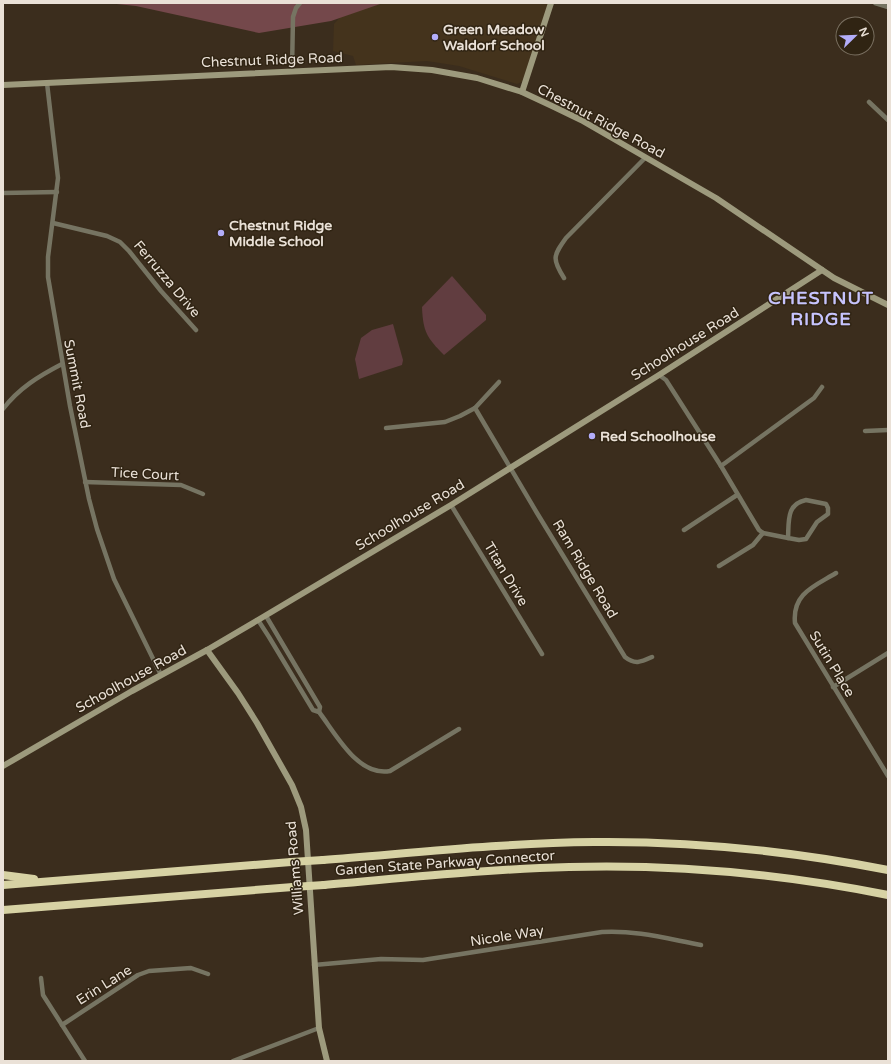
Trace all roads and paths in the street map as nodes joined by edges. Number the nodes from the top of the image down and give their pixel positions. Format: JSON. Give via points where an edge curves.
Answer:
{"nodes":[{"id":1,"x":300,"y":3,"type":"edge"},
{"id":2,"x":551,"y":3,"type":"edge"},
{"id":3,"x":875,"y":3,"type":"edge"},
{"id":4,"x":888,"y":7,"type":"edge"},
{"id":5,"x":292,"y":71,"type":"junction"},
{"id":6,"x":47,"y":83,"type":"junction"},
{"id":7,"x":3,"y":85,"type":"edge"},
{"id":8,"x":522,"y":92,"type":"junction"},
{"id":9,"x":869,"y":102,"type":"dead end"},
{"id":10,"x":888,"y":120,"type":"edge"},
{"id":11,"x":645,"y":158,"type":"junction"},
{"id":12,"x":57,"y":192,"type":"junction"},
{"id":13,"x":3,"y":193,"type":"edge"},
{"id":14,"x":53,"y":223,"type":"junction"},
{"id":15,"x":822,"y":270,"type":"junction"},
{"id":16,"x":564,"y":278,"type":"dead end"},
{"id":17,"x":888,"y":306,"type":"edge"},
{"id":18,"x":196,"y":330,"type":"dead end"},
{"id":19,"x":62,"y":364,"type":"junction"},
{"id":20,"x":659,"y":375,"type":"junction"},
{"id":21,"x":500,"y":382,"type":"dead end"},
{"id":22,"x":822,"y":387,"type":"dead end"},
{"id":23,"x":3,"y":408,"type":"edge"},
{"id":24,"x":475,"y":408,"type":"junction"},
{"id":25,"x":386,"y":428,"type":"dead end"},
{"id":26,"x":888,"y":430,"type":"edge"},
{"id":27,"x":866,"y":431,"type":"dead end"},
{"id":28,"x":721,"y":466,"type":"junction"},
{"id":29,"x":511,"y":468,"type":"junction"},
{"id":30,"x":85,"y":482,"type":"junction"},
{"id":31,"x":203,"y":494,"type":"dead end"},
{"id":32,"x":737,"y":494,"type":"junction"},
{"id":33,"x":451,"y":505,"type":"junction"},
{"id":34,"x":684,"y":530,"type":"dead end"},
{"id":35,"x":762,"y":532,"type":"junction"},
{"id":36,"x":788,"y":538,"type":"junction"},
{"id":37,"x":719,"y":566,"type":"dead end"},
{"id":38,"x":836,"y":573,"type":"dead end"},
{"id":39,"x":266,"y":616,"type":"junction"},
{"id":40,"x":258,"y":620,"type":"junction"},
{"id":41,"x":207,"y":650,"type":"junction"},
{"id":42,"x":888,"y":653,"type":"edge"},
{"id":43,"x":542,"y":654,"type":"dead end"},
{"id":44,"x":652,"y":657,"type":"dead end"},
{"id":45,"x":161,"y":675,"type":"junction"},
{"id":46,"x":833,"y":687,"type":"junction"},
{"id":47,"x":319,"y":712,"type":"junction"},
{"id":48,"x":459,"y":729,"type":"dead end"},
{"id":49,"x":3,"y":766,"type":"edge"},
{"id":50,"x":888,"y":776,"type":"edge"},
{"id":51,"x":888,"y":870,"type":"edge"},
{"id":52,"x":3,"y":875,"type":"edge"},
{"id":53,"x":65,"y":881,"type":"junction"},
{"id":54,"x":3,"y":885,"type":"edge"},
{"id":55,"x":888,"y":895,"type":"edge"},
{"id":56,"x":3,"y":912,"type":"edge"},
{"id":57,"x":701,"y":945,"type":"dead end"},
{"id":58,"x":314,"y":965,"type":"junction"},
{"id":59,"x":208,"y":974,"type":"dead end"},
{"id":60,"x":41,"y":978,"type":"dead end"},
{"id":61,"x":62,"y":1025,"type":"junction"},
{"id":62,"x":319,"y":1028,"type":"junction"},
{"id":63,"x":85,"y":1061,"type":"edge"},
{"id":64,"x":233,"y":1061,"type":"edge"},
{"id":65,"x":327,"y":1061,"type":"edge"}],
"edges":[{"from":1,"to":5,"type":"street","via":[[293,17]]},
{"from":2,"to":8,"type":"street"},
{"from":3,"to":4,"type":"street"},
{"from":5,"to":6,"type":"street","name":"Chestnut Ridge Road"},
{"from":5,"to":8,"type":"street","name":"Chestnut Ridge Road","via":[[391,67],[419,69],[477,78]]},
{"from":6,"to":7,"type":"street","name":"Chestnut Ridge Road"},
{"from":6,"to":12,"type":"street","name":"Summit Road","via":[[58,169]]},
{"from":8,"to":11,"type":"street","name":"Chestnut Ridge Road","via":[[581,120]]},
{"from":9,"to":10,"type":"street"},
{"from":11,"to":15,"type":"street","name":"Chestnut Ridge Road","via":[[716,198]]},
{"from":11,"to":16,"type":"street","via":[[559,248],[555,257],[556,266]]},
{"from":12,"to":13,"type":"street"},
{"from":12,"to":14,"type":"street","name":"Summit Road"},
{"from":14,"to":18,"type":"street","name":"Ferruzza Drive","via":[[107,236],[120,242]]},
{"from":14,"to":19,"type":"street","name":"Summit Road","via":[[48,277]]},
{"from":15,"to":17,"type":"street","name":"Chestnut Ridge Road"},
{"from":15,"to":20,"type":"street","name":"Schoolhouse Road"},
{"from":19,"to":23,"type":"street","via":[[25,385]]},
{"from":19,"to":30,"type":"street","name":"Summit Road"},
{"from":20,"to":28,"type":"street","via":[[666,380]]},
{"from":20,"to":29,"type":"street","name":"Schoolhouse Road"},
{"from":21,"to":24,"type":"street"},
{"from":22,"to":28,"type":"street","via":[[814,398]]},
{"from":24,"to":25,"type":"street","via":[[445,422]]},
{"from":24,"to":29,"type":"street","name":"Ram Ridge Road"},
{"from":26,"to":27,"type":"street"},
{"from":28,"to":32,"type":"street"},
{"from":29,"to":33,"type":"street","name":"Schoolhouse Road"},
{"from":29,"to":44,"type":"street","name":"Ram Ridge Road","via":[[625,657],[636,663]]},
{"from":30,"to":31,"type":"street","name":"Tice Court","via":[[181,485]]},
{"from":30,"to":45,"type":"street","name":"Summit Road","via":[[92,515],[108,564],[120,594]]},
{"from":32,"to":34,"type":"street"},
{"from":32,"to":35,"type":"street"},
{"from":33,"to":39,"type":"street","name":"Schoolhouse Road"},
{"from":33,"to":43,"type":"street","name":"Titan Drive"},
{"from":35,"to":36,"type":"street"},
{"from":35,"to":37,"type":"street","via":[[753,545]]},
{"from":36,"to":36,"type":"street","via":[[806,539],[817,522],[828,514],[827,506],[824,503],[806,500],[795,504],[789,514]]},
{"from":38,"to":46,"type":"street","name":"Sutin Place","via":[[800,598],[796,604],[795,615],[798,629]]},
{"from":39,"to":40,"type":"street","name":"Schoolhouse Road"},
{"from":39,"to":47,"type":"street","via":[[320,707]]},
{"from":40,"to":41,"type":"street","name":"Schoolhouse Road"},
{"from":40,"to":47,"type":"street","via":[[313,710]]},
{"from":41,"to":45,"type":"street","name":"Schoolhouse Road"},
{"from":41,"to":58,"type":"street","name":"Williams Road","via":[[257,723],[302,807],[306,830]]},
{"from":42,"to":46,"type":"street"},
{"from":45,"to":49,"type":"street","name":"Schoolhouse Road"},
{"from":46,"to":50,"type":"street","name":"Sutin Place"},
{"from":47,"to":48,"type":"street","via":[[355,759],[372,771],[382,773],[390,771]]},
{"from":51,"to":53,"type":"highway","name":"Garden State Parkway Connector","bridge":true,"via":[[765,851],[639,842],[582,842]]},
{"from":52,"to":53,"type":"highway"},
{"from":53,"to":54,"type":"highway","name":"Garden State Parkway Connector"},
{"from":55,"to":56,"type":"highway","name":"Garden State Parkway Connector","bridge":true,"via":[[758,874],[644,867],[593,867],[530,869],[293,887]]},
{"from":57,"to":58,"type":"street","name":"Nicole Way","via":[[621,931],[424,960],[381,959]]},
{"from":58,"to":62,"type":"street","name":"Williams Road"},
{"from":59,"to":61,"type":"street","name":"Erin Lane","via":[[191,968],[149,971],[138,975]]},
{"from":60,"to":61,"type":"street","via":[[44,995]]},
{"from":61,"to":63,"type":"street"},
{"from":62,"to":64,"type":"street"},
{"from":62,"to":65,"type":"street","name":"Williams Road"}]}
